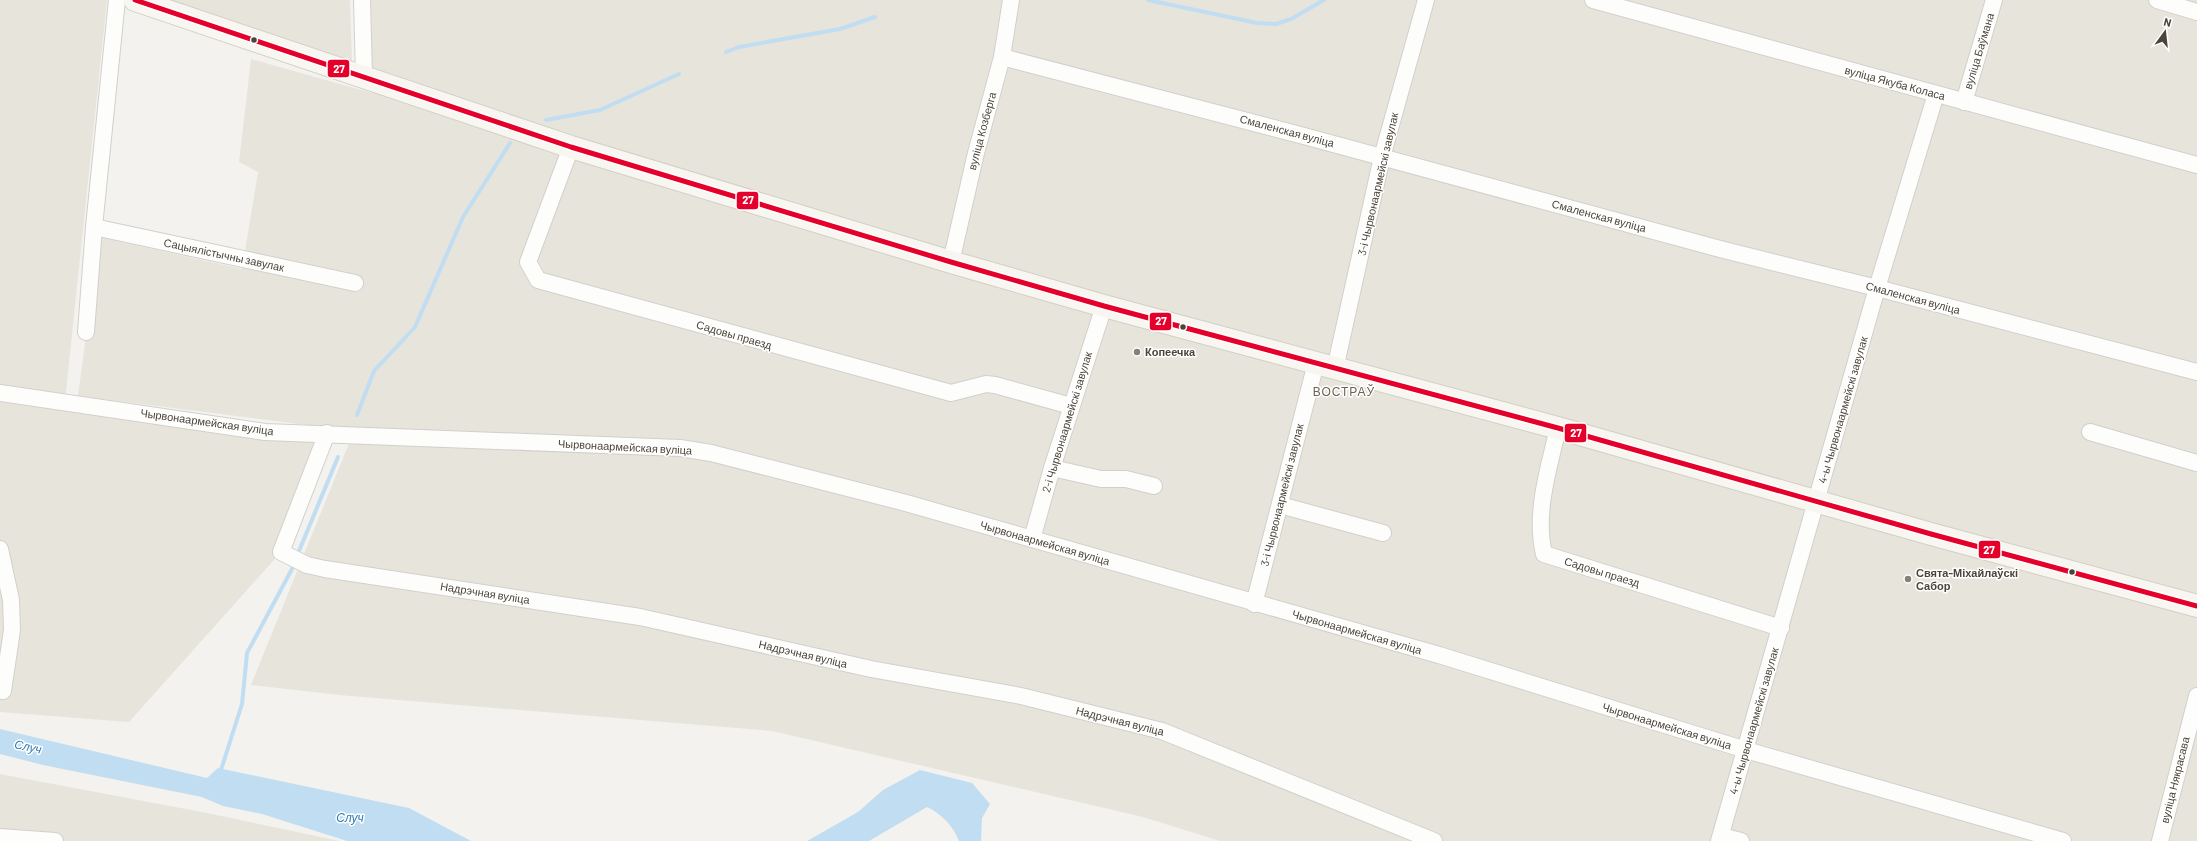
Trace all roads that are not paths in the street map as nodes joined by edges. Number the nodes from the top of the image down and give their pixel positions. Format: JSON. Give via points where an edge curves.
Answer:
{"nodes":[{"id":1,"x":117,"y":0,"type":"edge"},
{"id":2,"x":135,"y":0,"type":"edge"},
{"id":3,"x":362,"y":0,"type":"edge"},
{"id":4,"x":1011,"y":0,"type":"edge"},
{"id":5,"x":1426,"y":0,"type":"edge"},
{"id":6,"x":1593,"y":0,"type":"edge"},
{"id":7,"x":1994,"y":0,"type":"edge"},
{"id":8,"x":2157,"y":0,"type":"edge"},
{"id":9,"x":2197,"y":12,"type":"edge"},
{"id":10,"x":1002,"y":57,"type":"junction"},
{"id":11,"x":364,"y":77,"type":"junction"},
{"id":12,"x":1936,"y":94,"type":"junction"},
{"id":13,"x":1964,"y":102,"type":"junction"},
{"id":14,"x":571,"y":147,"type":"junction"},
{"id":15,"x":1382,"y":157,"type":"junction"},
{"id":16,"x":2197,"y":165,"type":"edge"},
{"id":17,"x":94,"y":227,"type":"junction"},
{"id":18,"x":952,"y":262,"type":"junction"},
{"id":19,"x":355,"y":283,"type":"dead end"},
{"id":20,"x":1877,"y":288,"type":"junction"},
{"id":21,"x":1104,"y":306,"type":"junction"},
{"id":22,"x":86,"y":332,"type":"dead end"},
{"id":23,"x":1325,"y":366,"type":"junction"},
{"id":24,"x":2197,"y":372,"type":"edge"},
{"id":25,"x":0,"y":393,"type":"edge"},
{"id":26,"x":1071,"y":406,"type":"junction"},
{"id":27,"x":1558,"y":428,"type":"junction"},
{"id":28,"x":2090,"y":432,"type":"dead end"},
{"id":29,"x":327,"y":433,"type":"junction"},
{"id":30,"x":2197,"y":463,"type":"edge"},
{"id":31,"x":1052,"y":468,"type":"junction"},
{"id":32,"x":1154,"y":486,"type":"dead end"},
{"id":33,"x":1817,"y":502,"type":"junction"},
{"id":34,"x":1280,"y":505,"type":"junction"},
{"id":35,"x":1383,"y":533,"type":"dead end"},
{"id":36,"x":1032,"y":539,"type":"junction"},
{"id":37,"x":1,"y":554,"type":"edge"},
{"id":38,"x":1254,"y":604,"type":"junction"},
{"id":39,"x":2197,"y":606,"type":"edge"},
{"id":40,"x":1781,"y":628,"type":"junction"},
{"id":41,"x":3,"y":691,"type":"dead end"},
{"id":42,"x":2197,"y":696,"type":"edge"},
{"id":43,"x":1746,"y":750,"type":"junction"},
{"id":44,"x":0,"y":837,"type":"edge"},
{"id":45,"x":1720,"y":838,"type":"edge"},
{"id":46,"x":55,"y":841,"type":"edge"},
{"id":47,"x":1434,"y":841,"type":"edge"},
{"id":48,"x":1741,"y":841,"type":"edge"},
{"id":49,"x":2063,"y":841,"type":"edge"},
{"id":50,"x":2160,"y":841,"type":"edge"}],
"edges":[{"from":1,"to":17,"type":"street"},
{"from":2,"to":11,"type":"main road"},
{"from":3,"to":11,"type":"street"},
{"from":4,"to":10,"type":"street","name":"вуліца Козберга"},
{"from":5,"to":15,"type":"street","name":"3-і Чырвонаармейскі завулак"},
{"from":6,"to":12,"type":"street","name":"вуліца Якуба Коласа"},
{"from":7,"to":13,"type":"street","name":"вуліца Баўмана"},
{"from":8,"to":9,"type":"street"},
{"from":10,"to":15,"type":"street","name":"Смаленская вуліца"},
{"from":10,"to":18,"type":"street","name":"вуліца Козберга","via":[[976,153]]},
{"from":11,"to":14,"type":"main road"},
{"from":12,"to":13,"type":"street","name":"вуліца Якуба Коласа"},
{"from":12,"to":20,"type":"street","name":"4-ы Чырвонаармейскі завулак"},
{"from":13,"to":16,"type":"street","name":"вуліца Якуба Коласа"},
{"from":14,"to":18,"type":"main road"},
{"from":14,"to":26,"type":"street","name":"Садовы праезд","via":[[528,262],[538,280],[951,393],[986,384]]},
{"from":15,"to":20,"type":"street","name":"Смаленская вуліца","via":[[1720,249]]},
{"from":15,"to":23,"type":"street","name":"3-і Чырвонаармейскі завулак"},
{"from":17,"to":19,"type":"street","name":"Сацыялістычны завулак"},
{"from":17,"to":22,"type":"street"},
{"from":18,"to":21,"type":"main road"},
{"from":20,"to":24,"type":"street","name":"Смаленская вуліца"},
{"from":20,"to":33,"type":"street","name":"4-ы Чырвонаармейскі завулак"},
{"from":21,"to":23,"type":"main road"},
{"from":21,"to":26,"type":"street","name":"2-і Чырвонаармейскі завулак"},
{"from":23,"to":27,"type":"main road"},
{"from":23,"to":34,"type":"street","name":"3-і Чырвонаармейскі завулак"},
{"from":25,"to":29,"type":"street","name":"Чырвонаармейская вуліца","via":[[265,432]]},
{"from":26,"to":31,"type":"street","name":"2-і Чырвонаармейскі завулак"},
{"from":27,"to":33,"type":"main road"},
{"from":27,"to":40,"type":"street","name":"Садовы праезд","via":[[1543,492],[1541,541],[1544,554]]},
{"from":28,"to":30,"type":"street"},
{"from":29,"to":36,"type":"street","name":"Чырвонаармейская вуліца","via":[[672,448],[703,452],[906,503]]},
{"from":29,"to":47,"type":"street","name":"Надрэчная вуліца","via":[[281,552],[307,564],[325,569],[640,617],[872,669],[1028,698],[1162,731]]},
{"from":31,"to":32,"type":"street","via":[[1101,479],[1133,480]]},
{"from":31,"to":36,"type":"street","name":"2-і Чырвонаармейскі завулак"},
{"from":33,"to":39,"type":"main road"},
{"from":33,"to":40,"type":"street","name":"4-ы Чырвонаармейскі завулак"},
{"from":34,"to":35,"type":"street"},
{"from":34,"to":38,"type":"street","name":"3-і Чырвонаармейскі завулак"},
{"from":36,"to":38,"type":"street","name":"Чырвонаармейская вуліца"},
{"from":37,"to":41,"type":"street","via":[[11,600],[12,630]]},
{"from":38,"to":43,"type":"street","name":"Чырвонаармейская вуліца","via":[[1439,655]]},
{"from":40,"to":43,"type":"street","name":"4-ы Чырвонаармейскі завулак"},
{"from":42,"to":50,"type":"street","name":"вуліца Някрасава"},
{"from":43,"to":45,"type":"street","name":"4-ы Чырвонаармейскі завулак"},
{"from":43,"to":49,"type":"street","name":"Чырвонаармейская вуліца"},
{"from":44,"to":46,"type":"street"},
{"from":45,"to":48,"type":"street"}]}
